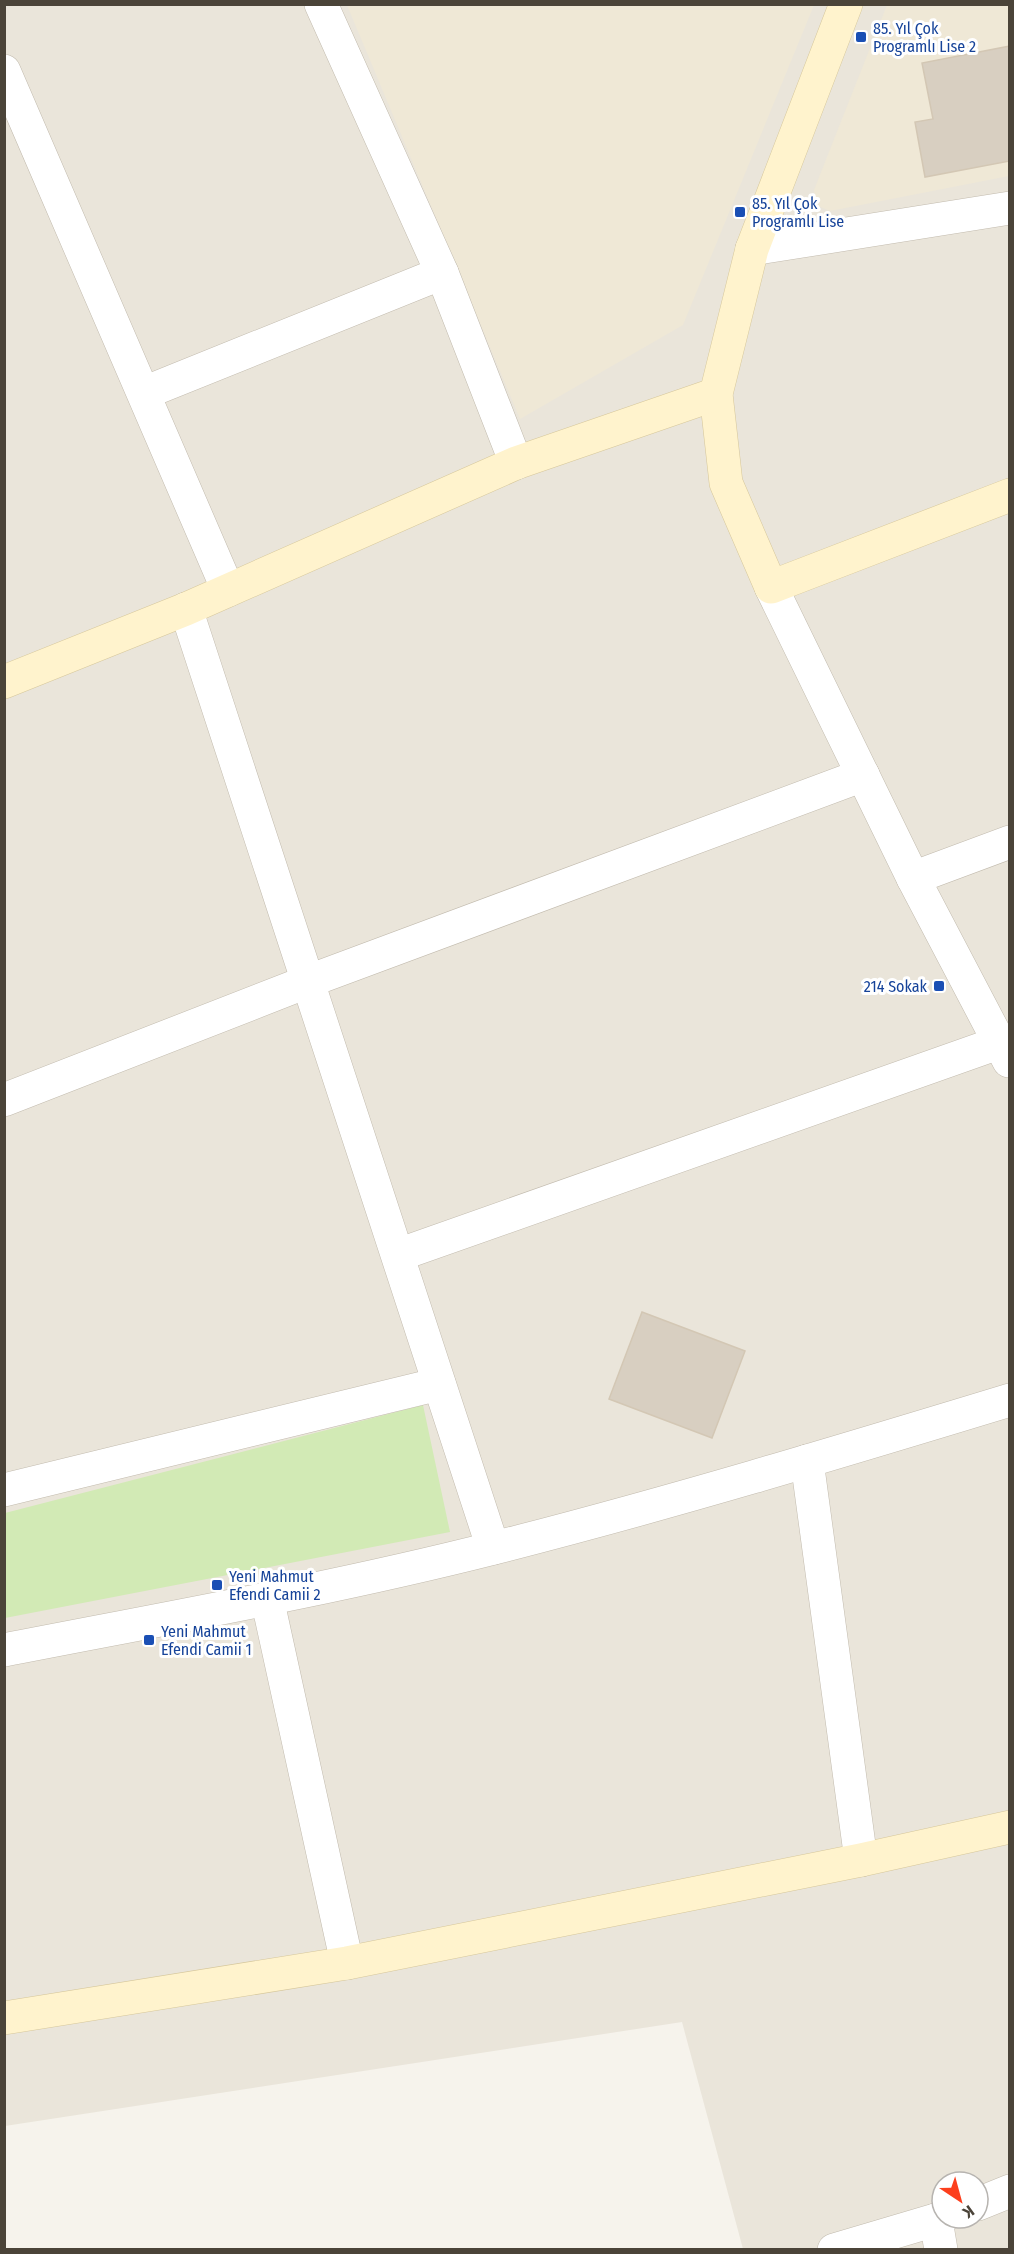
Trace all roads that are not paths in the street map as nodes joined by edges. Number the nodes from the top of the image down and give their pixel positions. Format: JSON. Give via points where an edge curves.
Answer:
{"nodes":[{"id":1,"x":321,"y":4,"type":"edge"},
{"id":2,"x":846,"y":4,"type":"edge"},
{"id":3,"x":4,"y":71,"type":"edge"},
{"id":4,"x":1010,"y":208,"type":"edge"},
{"id":5,"x":753,"y":249,"type":"junction"},
{"id":6,"x":442,"y":273,"type":"junction"},
{"id":7,"x":144,"y":393,"type":"junction"},
{"id":8,"x":716,"y":394,"type":"junction"},
{"id":9,"x":516,"y":463,"type":"junction"},
{"id":10,"x":1010,"y":495,"type":"edge"},
{"id":11,"x":771,"y":587,"type":"junction"},
{"id":12,"x":228,"y":590,"type":"junction"},
{"id":13,"x":186,"y":609,"type":"junction"},
{"id":14,"x":4,"y":682,"type":"edge"},
{"id":15,"x":863,"y":775,"type":"junction"},
{"id":16,"x":1010,"y":842,"type":"edge"},
{"id":17,"x":913,"y":878,"type":"junction"},
{"id":18,"x":309,"y":981,"type":"junction"},
{"id":19,"x":1005,"y":1052,"type":"edge"},
{"id":20,"x":4,"y":1100,"type":"edge"},
{"id":21,"x":398,"y":1255,"type":"junction"},
{"id":22,"x":439,"y":1384,"type":"junction"},
{"id":23,"x":1010,"y":1400,"type":"edge"},
{"id":24,"x":807,"y":1461,"type":"junction"},
{"id":25,"x":4,"y":1490,"type":"edge"},
{"id":26,"x":493,"y":1548,"type":"junction"},
{"id":27,"x":267,"y":1598,"type":"junction"},
{"id":28,"x":4,"y":1650,"type":"edge"},
{"id":29,"x":1010,"y":1827,"type":"edge"},
{"id":30,"x":861,"y":1860,"type":"junction"},
{"id":31,"x":347,"y":1963,"type":"junction"},
{"id":32,"x":4,"y":2018,"type":"edge"},
{"id":33,"x":1010,"y":2191,"type":"edge"},
{"id":34,"x":990,"y":2199,"type":"edge"},
{"id":35,"x":934,"y":2230,"type":"edge"},
{"id":36,"x":834,"y":2250,"type":"edge"}],
"edges":[{"from":1,"to":6,"type":"street"},
{"from":2,"to":5,"type":"street"},
{"from":3,"to":7,"type":"street"},
{"from":4,"to":5,"type":"street"},
{"from":5,"to":8,"type":"street"},
{"from":6,"to":7,"type":"street"},
{"from":6,"to":9,"type":"street"},
{"from":7,"to":12,"type":"street"},
{"from":8,"to":9,"type":"street"},
{"from":8,"to":11,"type":"street","via":[[726,483]]},
{"from":9,"to":12,"type":"street"},
{"from":10,"to":11,"type":"street"},
{"from":11,"to":15,"type":"street"},
{"from":12,"to":13,"type":"street"},
{"from":13,"to":14,"type":"street"},
{"from":13,"to":18,"type":"street"},
{"from":15,"to":17,"type":"street"},
{"from":15,"to":18,"type":"street"},
{"from":16,"to":17,"type":"street"},
{"from":17,"to":19,"type":"street"},
{"from":18,"to":20,"type":"street"},
{"from":18,"to":21,"type":"street"},
{"from":19,"to":21,"type":"street"},
{"from":21,"to":22,"type":"street"},
{"from":22,"to":25,"type":"street"},
{"from":22,"to":26,"type":"street"},
{"from":23,"to":24,"type":"street"},
{"from":24,"to":26,"type":"street"},
{"from":24,"to":30,"type":"street"},
{"from":26,"to":27,"type":"street"},
{"from":27,"to":28,"type":"street"},
{"from":27,"to":31,"type":"street"},
{"from":29,"to":30,"type":"street"},
{"from":30,"to":31,"type":"street"},
{"from":31,"to":32,"type":"street"},
{"from":33,"to":34,"type":"street"},
{"from":35,"to":36,"type":"street"}]}
